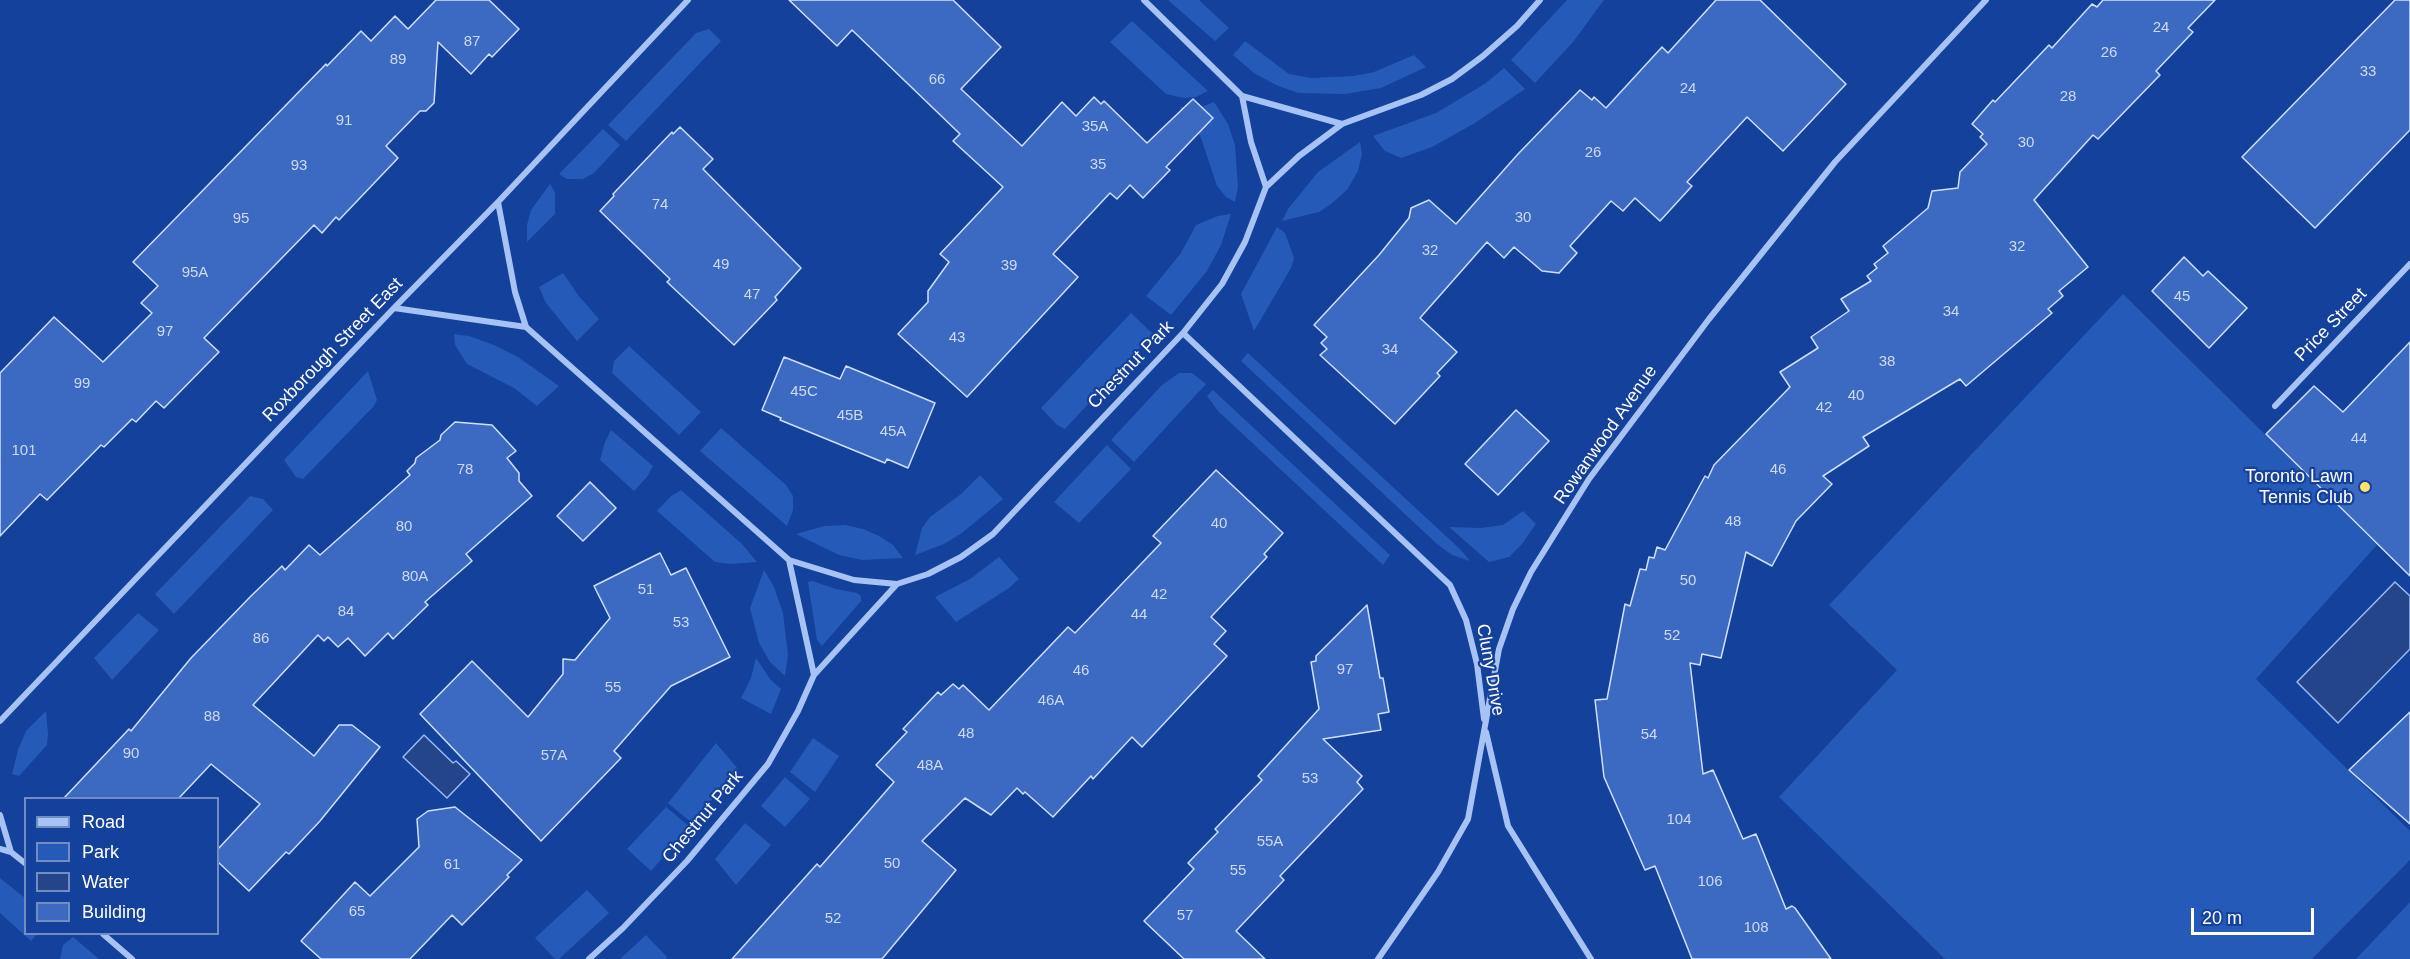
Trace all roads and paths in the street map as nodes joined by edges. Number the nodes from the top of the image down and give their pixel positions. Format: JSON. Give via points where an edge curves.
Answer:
{"nodes":[{"id":1,"x":688,"y":0,"type":"edge"},
{"id":2,"x":1144,"y":0,"type":"edge"},
{"id":3,"x":1540,"y":0,"type":"edge"},
{"id":4,"x":1986,"y":0,"type":"edge"},
{"id":5,"x":1242,"y":96,"type":"junction"},
{"id":6,"x":1342,"y":124,"type":"junction"},
{"id":7,"x":1266,"y":188,"type":"junction"},
{"id":8,"x":498,"y":202,"type":"junction"},
{"id":9,"x":2410,"y":264,"type":"edge"},
{"id":10,"x":394,"y":308,"type":"junction"},
{"id":11,"x":526,"y":327,"type":"junction"},
{"id":12,"x":1183,"y":333,"type":"junction"},
{"id":13,"x":2275,"y":406,"type":"dead end"},
{"id":14,"x":789,"y":560,"type":"junction"},
{"id":15,"x":897,"y":584,"type":"junction"},
{"id":16,"x":814,"y":675,"type":"junction"},
{"id":17,"x":0,"y":721,"type":"edge"},
{"id":18,"x":1485,"y":728,"type":"junction"},
{"id":19,"x":0,"y":814,"type":"edge"},
{"id":20,"x":0,"y":849,"type":"edge"},
{"id":21,"x":11,"y":852,"type":"junction"},
{"id":22,"x":24,"y":862,"type":"edge"},
{"id":23,"x":105,"y":935,"type":"edge"},
{"id":24,"x":132,"y":959,"type":"edge"},
{"id":25,"x":589,"y":959,"type":"edge"},
{"id":26,"x":1378,"y":959,"type":"edge"},
{"id":27,"x":1591,"y":959,"type":"edge"}],
"edges":[{"from":1,"to":8,"type":"street","name":"Roxborough Street East"},
{"from":2,"to":5,"type":"street"},
{"from":3,"to":6,"type":"street","name":"Chestnut Park","via":[[1517,26],[1452,79],[1421,95]]},
{"from":4,"to":18,"type":"street","name":"Rowanwood Avenue","via":[[1835,162],[1709,319],[1589,479],[1531,572],[1513,609],[1499,649]]},
{"from":5,"to":6,"type":"street"},
{"from":5,"to":7,"type":"street"},
{"from":6,"to":7,"type":"street","name":"Chestnut Park","via":[[1299,156]]},
{"from":7,"to":12,"type":"street","name":"Chestnut Park","via":[[1245,242],[1222,284]]},
{"from":8,"to":10,"type":"street","name":"Roxborough Street East"},
{"from":8,"to":11,"type":"street","via":[[515,292]]},
{"from":9,"to":13,"type":"street","name":"Price Street"},
{"from":10,"to":11,"type":"street"},
{"from":10,"to":17,"type":"street","name":"Roxborough Street East"},
{"from":11,"to":14,"type":"street","name":"Chestnut Park"},
{"from":12,"to":15,"type":"street","name":"Chestnut Park","via":[[993,534],[961,557]]},
{"from":12,"to":18,"type":"street","name":"Cluny Drive","via":[[1450,585],[1466,620],[1478,664]]},
{"from":14,"to":15,"type":"street","name":"Chestnut Park","via":[[854,580]]},
{"from":14,"to":16,"type":"street"},
{"from":15,"to":16,"type":"street","name":"Chestnut Park"},
{"from":16,"to":25,"type":"street","name":"Chestnut Park","via":[[768,764],[687,861]]},
{"from":18,"to":26,"type":"street","name":"Rowanwood Avenue","via":[[1468,819],[1438,872]]},
{"from":18,"to":27,"type":"street","name":"Cluny Drive","via":[[1508,826]]},
{"from":19,"to":21,"type":"street"},
{"from":20,"to":21,"type":"street"},
{"from":21,"to":22,"type":"street"},
{"from":23,"to":24,"type":"street"}]}
